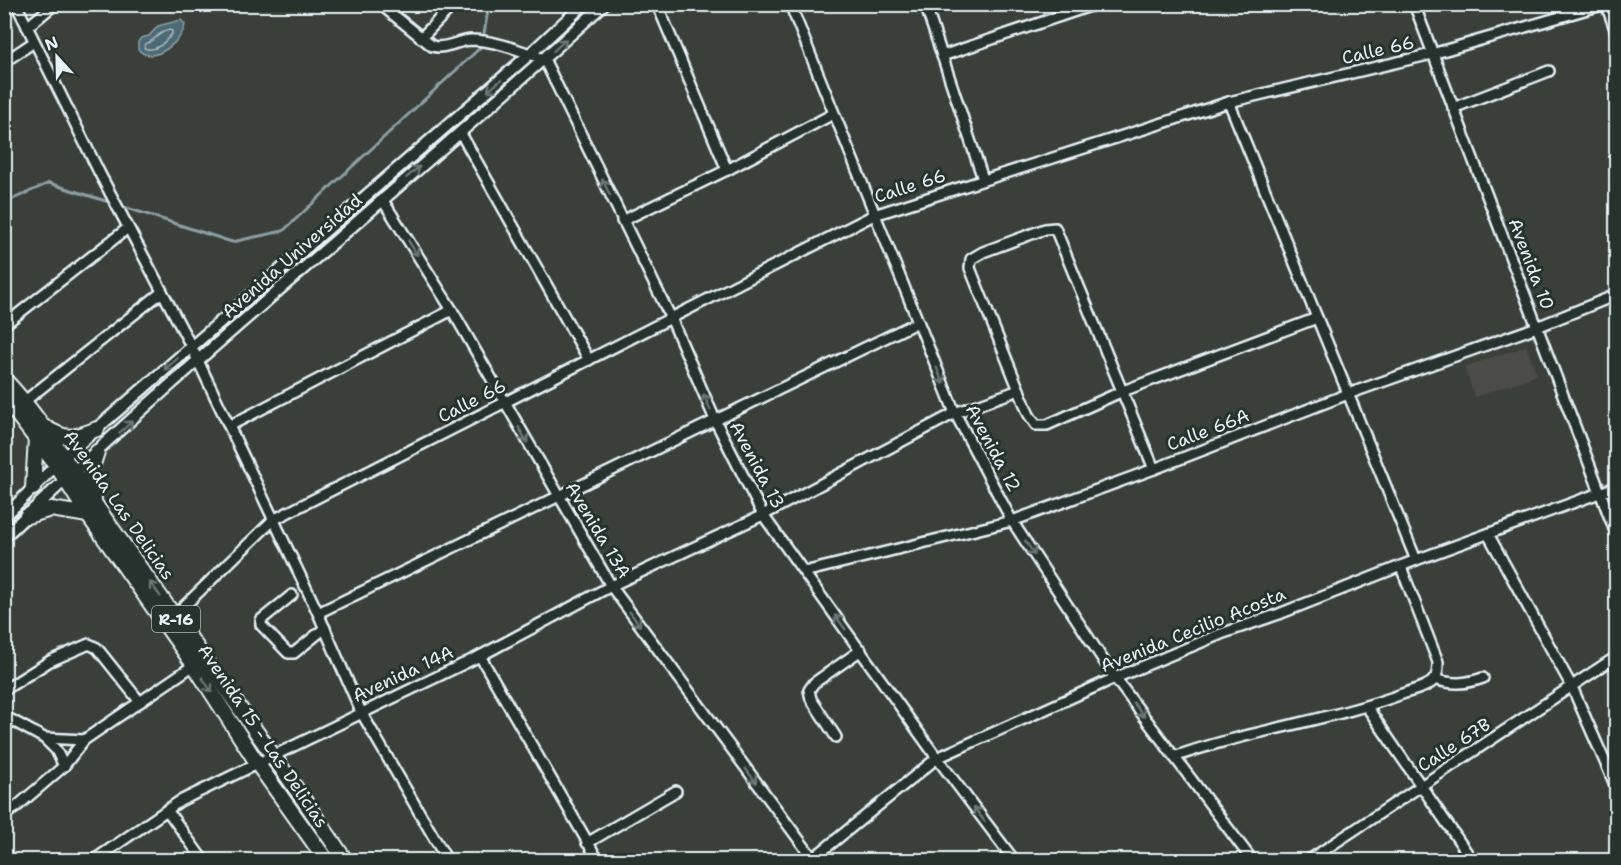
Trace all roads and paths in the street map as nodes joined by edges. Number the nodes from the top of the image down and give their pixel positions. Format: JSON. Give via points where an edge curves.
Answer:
{"nodes":[{"id":1,"x":16,"y":4,"type":"edge"},
{"id":2,"x":55,"y":4,"type":"edge"},
{"id":3,"x":380,"y":4,"type":"edge"},
{"id":4,"x":454,"y":4,"type":"edge"},
{"id":5,"x":584,"y":4,"type":"edge"},
{"id":6,"x":604,"y":4,"type":"edge"},
{"id":7,"x":657,"y":4,"type":"edge"},
{"id":8,"x":790,"y":4,"type":"edge"},
{"id":9,"x":925,"y":4,"type":"edge"},
{"id":10,"x":1096,"y":4,"type":"edge"},
{"id":11,"x":1414,"y":4,"type":"edge"},
{"id":12,"x":1605,"y":4,"type":"edge"},
{"id":13,"x":1071,"y":8,"type":"edge"},
{"id":14,"x":27,"y":27,"type":"junction"},
{"id":15,"x":1617,"y":32,"type":"edge"},
{"id":16,"x":421,"y":38,"type":"junction"},
{"id":17,"x":34,"y":42,"type":"junction"},
{"id":18,"x":530,"y":54,"type":"junction"},
{"id":19,"x":1432,"y":54,"type":"junction"},
{"id":20,"x":942,"y":56,"type":"junction"},
{"id":21,"x":544,"y":59,"type":"junction"},
{"id":22,"x":4,"y":62,"type":"edge"},
{"id":23,"x":1549,"y":71,"type":"dead end"},
{"id":24,"x":1229,"y":102,"type":"junction"},
{"id":25,"x":1453,"y":108,"type":"junction"},
{"id":26,"x":833,"y":114,"type":"junction"},
{"id":27,"x":460,"y":132,"type":"junction"},
{"id":28,"x":728,"y":170,"type":"junction"},
{"id":29,"x":983,"y":179,"type":"junction"},
{"id":30,"x":382,"y":199,"type":"junction"},
{"id":31,"x":874,"y":215,"type":"junction"},
{"id":32,"x":622,"y":221,"type":"junction"},
{"id":33,"x":127,"y":226,"type":"junction"},
{"id":34,"x":162,"y":292,"type":"junction"},
{"id":35,"x":1617,"y":295,"type":"edge"},
{"id":36,"x":452,"y":310,"type":"junction"},
{"id":37,"x":671,"y":318,"type":"junction"},
{"id":38,"x":1317,"y":318,"type":"junction"},
{"id":39,"x":918,"y":322,"type":"junction"},
{"id":40,"x":4,"y":325,"type":"edge"},
{"id":41,"x":1537,"y":327,"type":"junction"},
{"id":42,"x":191,"y":346,"type":"junction"},
{"id":43,"x":589,"y":360,"type":"junction"},
{"id":44,"x":198,"y":362,"type":"junction"},
{"id":45,"x":4,"y":379,"type":"edge"},
{"id":46,"x":1019,"y":390,"type":"junction"},
{"id":47,"x":1124,"y":391,"type":"junction"},
{"id":48,"x":1348,"y":394,"type":"junction"},
{"id":49,"x":4,"y":397,"type":"edge"},
{"id":50,"x":25,"y":401,"type":"junction"},
{"id":51,"x":504,"y":403,"type":"junction"},
{"id":52,"x":955,"y":413,"type":"junction"},
{"id":53,"x":716,"y":422,"type":"junction"},
{"id":54,"x":229,"y":426,"type":"junction"},
{"id":55,"x":97,"y":429,"type":"junction"},
{"id":56,"x":39,"y":432,"type":"junction"},
{"id":57,"x":97,"y":452,"type":"junction"},
{"id":58,"x":60,"y":461,"type":"junction"},
{"id":59,"x":1154,"y":469,"type":"junction"},
{"id":60,"x":70,"y":476,"type":"junction"},
{"id":61,"x":1617,"y":487,"type":"edge"},
{"id":62,"x":33,"y":488,"type":"junction"},
{"id":63,"x":1600,"y":493,"type":"junction"},
{"id":64,"x":559,"y":497,"type":"junction"},
{"id":65,"x":7,"y":510,"type":"edge"},
{"id":66,"x":92,"y":510,"type":"junction"},
{"id":67,"x":763,"y":515,"type":"junction"},
{"id":68,"x":27,"y":516,"type":"junction"},
{"id":69,"x":273,"y":520,"type":"junction"},
{"id":70,"x":1012,"y":521,"type":"junction"},
{"id":71,"x":1488,"y":534,"type":"junction"},
{"id":72,"x":1617,"y":534,"type":"edge"},
{"id":73,"x":4,"y":537,"type":"edge"},
{"id":74,"x":1416,"y":560,"type":"junction"},
{"id":75,"x":1401,"y":567,"type":"junction"},
{"id":76,"x":804,"y":572,"type":"junction"},
{"id":77,"x":612,"y":586,"type":"junction"},
{"id":78,"x":292,"y":595,"type":"dead end"},
{"id":79,"x":318,"y":613,"type":"junction"},
{"id":80,"x":174,"y":616,"type":"junction"},
{"id":81,"x":325,"y":628,"type":"junction"},
{"id":82,"x":861,"y":651,"type":"junction"},
{"id":83,"x":480,"y":656,"type":"junction"},
{"id":84,"x":1617,"y":657,"type":"edge"},
{"id":85,"x":194,"y":665,"type":"junction"},
{"id":86,"x":1115,"y":678,"type":"junction"},
{"id":87,"x":1483,"y":678,"type":"dead end"},
{"id":88,"x":1434,"y":679,"type":"junction"},
{"id":89,"x":1572,"y":687,"type":"junction"},
{"id":90,"x":4,"y":690,"type":"edge"},
{"id":91,"x":140,"y":702,"type":"junction"},
{"id":92,"x":1367,"y":707,"type":"junction"},
{"id":93,"x":362,"y":712,"type":"junction"},
{"id":94,"x":4,"y":716,"type":"edge"},
{"id":95,"x":836,"y":737,"type":"dead end"},
{"id":96,"x":44,"y":738,"type":"junction"},
{"id":97,"x":84,"y":740,"type":"junction"},
{"id":98,"x":274,"y":755,"type":"junction"},
{"id":99,"x":1174,"y":757,"type":"junction"},
{"id":100,"x":937,"y":758,"type":"junction"},
{"id":101,"x":257,"y":763,"type":"junction"},
{"id":102,"x":64,"y":766,"type":"junction"},
{"id":103,"x":1421,"y":786,"type":"junction"},
{"id":104,"x":1617,"y":787,"type":"edge"},
{"id":105,"x":676,"y":791,"type":"dead end"},
{"id":106,"x":167,"y":810,"type":"junction"},
{"id":107,"x":4,"y":815,"type":"edge"},
{"id":108,"x":587,"y":843,"type":"junction"},
{"id":109,"x":813,"y":860,"type":"edge"},
{"id":110,"x":94,"y":861,"type":"edge"},
{"id":111,"x":203,"y":861,"type":"edge"},
{"id":112,"x":326,"y":861,"type":"edge"},
{"id":113,"x":345,"y":861,"type":"edge"},
{"id":114,"x":447,"y":861,"type":"edge"},
{"id":115,"x":598,"y":861,"type":"edge"},
{"id":116,"x":1014,"y":861,"type":"edge"},
{"id":117,"x":1252,"y":861,"type":"edge"},
{"id":118,"x":1309,"y":861,"type":"edge"},
{"id":119,"x":1472,"y":861,"type":"edge"}],
"edges":[{"from":1,"to":14,"type":"street"},
{"from":2,"to":14,"type":"street"},
{"from":3,"to":16,"type":"street"},
{"from":4,"to":16,"type":"street"},
{"from":5,"to":18,"type":"street","name":"Avenida Universidad"},
{"from":21,"to":6,"type":"street","name":"Avenida Universidad","one_way":true},
{"from":7,"to":28,"type":"street"},
{"from":8,"to":26,"type":"street","name":"Avenida 12"},
{"from":9,"to":20,"type":"street"},
{"from":10,"to":13,"type":"street"},
{"from":11,"to":19,"type":"street","name":"Avenida 10"},
{"from":12,"to":15,"type":"street"},
{"from":12,"to":19,"type":"street","name":"Calle 66"},
{"from":13,"to":20,"type":"street"},
{"from":14,"to":17,"type":"street"},
{"from":16,"to":18,"type":"street","via":[[440,49],[470,40]]},
{"from":17,"to":22,"type":"street"},
{"from":17,"to":33,"type":"street"},
{"from":18,"to":21,"type":"street"},
{"from":18,"to":42,"type":"street","name":"Avenida Universidad","one_way":true},
{"from":19,"to":24,"type":"street","name":"Calle 66"},
{"from":19,"to":25,"type":"street","name":"Avenida 10"},
{"from":20,"to":29,"type":"street"},
{"from":21,"to":27,"type":"street","name":"Avenida Universidad"},
{"from":32,"to":21,"type":"street","name":"Avenida 13","one_way":true},
{"from":23,"to":25,"type":"street"},
{"from":24,"to":29,"type":"street","name":"Calle 66"},
{"from":24,"to":38,"type":"street"},
{"from":25,"to":41,"type":"street","name":"Avenida 10"},
{"from":26,"to":28,"type":"street"},
{"from":26,"to":31,"type":"street","name":"Avenida 12"},
{"from":30,"to":27,"type":"street","name":"Avenida Universidad","one_way":true},
{"from":27,"to":43,"type":"street"},
{"from":28,"to":32,"type":"street"},
{"from":29,"to":31,"type":"street","name":"Calle 66"},
{"from":30,"to":36,"type":"street","name":"Avenida 13A","one_way":true},
{"from":30,"to":44,"type":"street","name":"Avenida Universidad"},
{"from":31,"to":37,"type":"street","name":"Calle 66"},
{"from":31,"to":39,"type":"street","name":"Avenida 12"},
{"from":32,"to":37,"type":"street","name":"Avenida 13"},
{"from":33,"to":34,"type":"street"},
{"from":33,"to":40,"type":"street"},
{"from":34,"to":42,"type":"street"},
{"from":34,"to":50,"type":"street"},
{"from":35,"to":41,"type":"street","name":"Calle 66A"},
{"from":36,"to":51,"type":"street","name":"Avenida 13A"},
{"from":36,"to":54,"type":"street"},
{"from":37,"to":43,"type":"street","name":"Calle 66"},
{"from":53,"to":37,"type":"street","name":"Avenida 13","one_way":true},
{"from":38,"to":47,"type":"street"},
{"from":38,"to":48,"type":"street"},
{"from":39,"to":52,"type":"street","name":"Avenida 12","one_way":true},
{"from":39,"to":53,"type":"street"},
{"from":41,"to":48,"type":"street","name":"Calle 66A"},
{"from":41,"to":63,"type":"street","name":"Avenida 10"},
{"from":42,"to":44,"type":"street"},
{"from":42,"to":55,"type":"street","name":"Avenida Universidad","one_way":true},
{"from":43,"to":51,"type":"street","name":"Calle 66"},
{"from":44,"to":54,"type":"street"},
{"from":57,"to":44,"type":"street","name":"Avenida Universidad","one_way":true},
{"from":45,"to":50,"type":"main road","name":"Avenida Las Delicias","number":"R-16"},
{"from":46,"to":47,"type":"street","via":[[1036,425],[1047,425]]},
{"from":46,"to":47,"type":"street","via":[[970,268],[971,259],[1055,228]]},
{"from":46,"to":52,"type":"street"},
{"from":47,"to":59,"type":"street"},
{"from":48,"to":59,"type":"street","name":"Calle 66A"},
{"from":48,"to":74,"type":"street"},
{"from":49,"to":56,"type":"main road","number":"R-16"},
{"from":50,"to":56,"type":"main road","name":"Avenida Las Delicias","number":"R-16"},
{"from":51,"to":64,"type":"street","name":"Avenida 13A","one_way":true},
{"from":51,"to":69,"type":"street","name":"Calle 66"},
{"from":52,"to":67,"type":"street"},
{"from":52,"to":70,"type":"street","name":"Avenida 12"},
{"from":53,"to":64,"type":"street"},
{"from":53,"to":67,"type":"street","name":"Avenida 13"},
{"from":54,"to":69,"type":"street"},
{"from":55,"to":56,"type":"main road","via":[[77,437]]},
{"from":55,"to":58,"type":"street","name":"Avenida Universidad"},
{"from":56,"to":58,"type":"main road","name":"Avenida Las Delicias","number":"R-16"},
{"from":56,"to":62,"type":"main road"},
{"from":57,"to":60,"type":"street","name":"Avenida Universidad"},
{"from":57,"to":66,"type":"main road","via":[[90,473]]},
{"from":58,"to":60,"type":"main road","name":"Avenida Las Delicias","number":"R-16"},
{"from":58,"to":62,"type":"street","name":"Avenida Universidad"},
{"from":59,"to":70,"type":"street","name":"Calle 66A"},
{"from":60,"to":66,"type":"main road","name":"Avenida Las Delicias","number":"R-16"},
{"from":60,"to":68,"type":"street","name":"Avenida Universidad"},
{"from":61,"to":63,"type":"street","name":"Avenida Cecilio Acosta"},
{"from":62,"to":65,"type":"street","name":"Avenida Universidad"},
{"from":63,"to":71,"type":"street","name":"Avenida Cecilio Acosta"},
{"from":63,"to":72,"type":"street","name":"Avenida 10"},
{"from":64,"to":77,"type":"street","name":"Avenida 13A"},
{"from":64,"to":79,"type":"street"},
{"from":66,"to":68,"type":"main road","via":[[51,509]]},
{"from":80,"to":66,"type":"main road","name":"Avenida Las Delicias","number":"R-16","one_way":true},
{"from":66,"to":85,"type":"main road","name":"Avenida 15 - Las Delicias","number":"R-16"},
{"from":67,"to":76,"type":"street","name":"Avenida 13"},
{"from":67,"to":77,"type":"street"},
{"from":68,"to":73,"type":"street","name":"Avenida Universidad"},
{"from":69,"to":79,"type":"street"},
{"from":69,"to":80,"type":"street","name":"Calle 66"},
{"from":70,"to":76,"type":"street","name":"Calle 66A"},
{"from":70,"to":86,"type":"street","name":"Avenida 12","one_way":true},
{"from":71,"to":74,"type":"street","name":"Avenida Cecilio Acosta"},
{"from":71,"to":89,"type":"street"},
{"from":74,"to":75,"type":"street","name":"Avenida Cecilio Acosta"},
{"from":75,"to":86,"type":"street","name":"Avenida Cecilio Acosta"},
{"from":75,"to":88,"type":"street","via":[[1438,662]]},
{"from":82,"to":76,"type":"street","name":"Avenida 13","one_way":true},
{"from":77,"to":83,"type":"street"},
{"from":77,"to":109,"type":"street","name":"Avenida 13A","one_way":true},
{"from":78,"to":81,"type":"street","via":[[261,620],[261,625],[288,653],[294,653]]},
{"from":79,"to":81,"type":"street"},
{"from":80,"to":98,"type":"main road","name":"Avenida Las Delicias","number":"R-16"},
{"from":81,"to":93,"type":"street"},
{"from":82,"to":95,"type":"street","via":[[814,682],[809,690]]},
{"from":82,"to":100,"type":"street","name":"Avenida 13"},
{"from":83,"to":93,"type":"street","name":"Avenida 14A"},
{"from":83,"to":108,"type":"street","name":"Avenida 14A"},
{"from":84,"to":89,"type":"street","name":"Calle 67B"},
{"from":85,"to":91,"type":"street"},
{"from":85,"to":101,"type":"main road","name":"Avenida 15 - Las Delicias","number":"R-16","one_way":true},
{"from":86,"to":99,"type":"street","name":"Avenida 12","one_way":true},
{"from":86,"to":100,"type":"street","name":"Avenida Cecilio Acosta"},
{"from":87,"to":88,"type":"street","via":[[1463,684]]},
{"from":88,"to":92,"type":"street"},
{"from":89,"to":103,"type":"street","name":"Calle 67B"},
{"from":89,"to":104,"type":"street"},
{"from":90,"to":91,"type":"street","via":[[50,661],[92,644]]},
{"from":91,"to":97,"type":"street"},
{"from":92,"to":99,"type":"street"},
{"from":92,"to":103,"type":"street"},
{"from":93,"to":98,"type":"street","name":"Avenida 14A"},
{"from":93,"to":114,"type":"street"},
{"from":94,"to":96,"type":"street"},
{"from":96,"to":97,"type":"street"},
{"from":96,"to":102,"type":"street"},
{"from":97,"to":102,"type":"street"},
{"from":98,"to":101,"type":"street","name":"Avenida 14A"},
{"from":98,"to":113,"type":"main road","name":"Avenida Las Delicias","number":"R-16"},
{"from":99,"to":117,"type":"street","name":"Avenida 12"},
{"from":100,"to":109,"type":"street","name":"Avenida Cecilio Acosta"},
{"from":116,"to":100,"type":"street","name":"Avenida 13","one_way":true},
{"from":101,"to":106,"type":"street","name":"Avenida 14A"},
{"from":101,"to":112,"type":"main road","name":"Avenida 15 - Las Delicias","number":"R-16"},
{"from":102,"to":107,"type":"street"},
{"from":103,"to":118,"type":"street","name":"Calle 67B"},
{"from":103,"to":119,"type":"street"},
{"from":105,"to":108,"type":"street"},
{"from":106,"to":110,"type":"street","name":"Avenida 14A"},
{"from":106,"to":111,"type":"street"},
{"from":108,"to":115,"type":"street","name":"Avenida 14A"}]}
